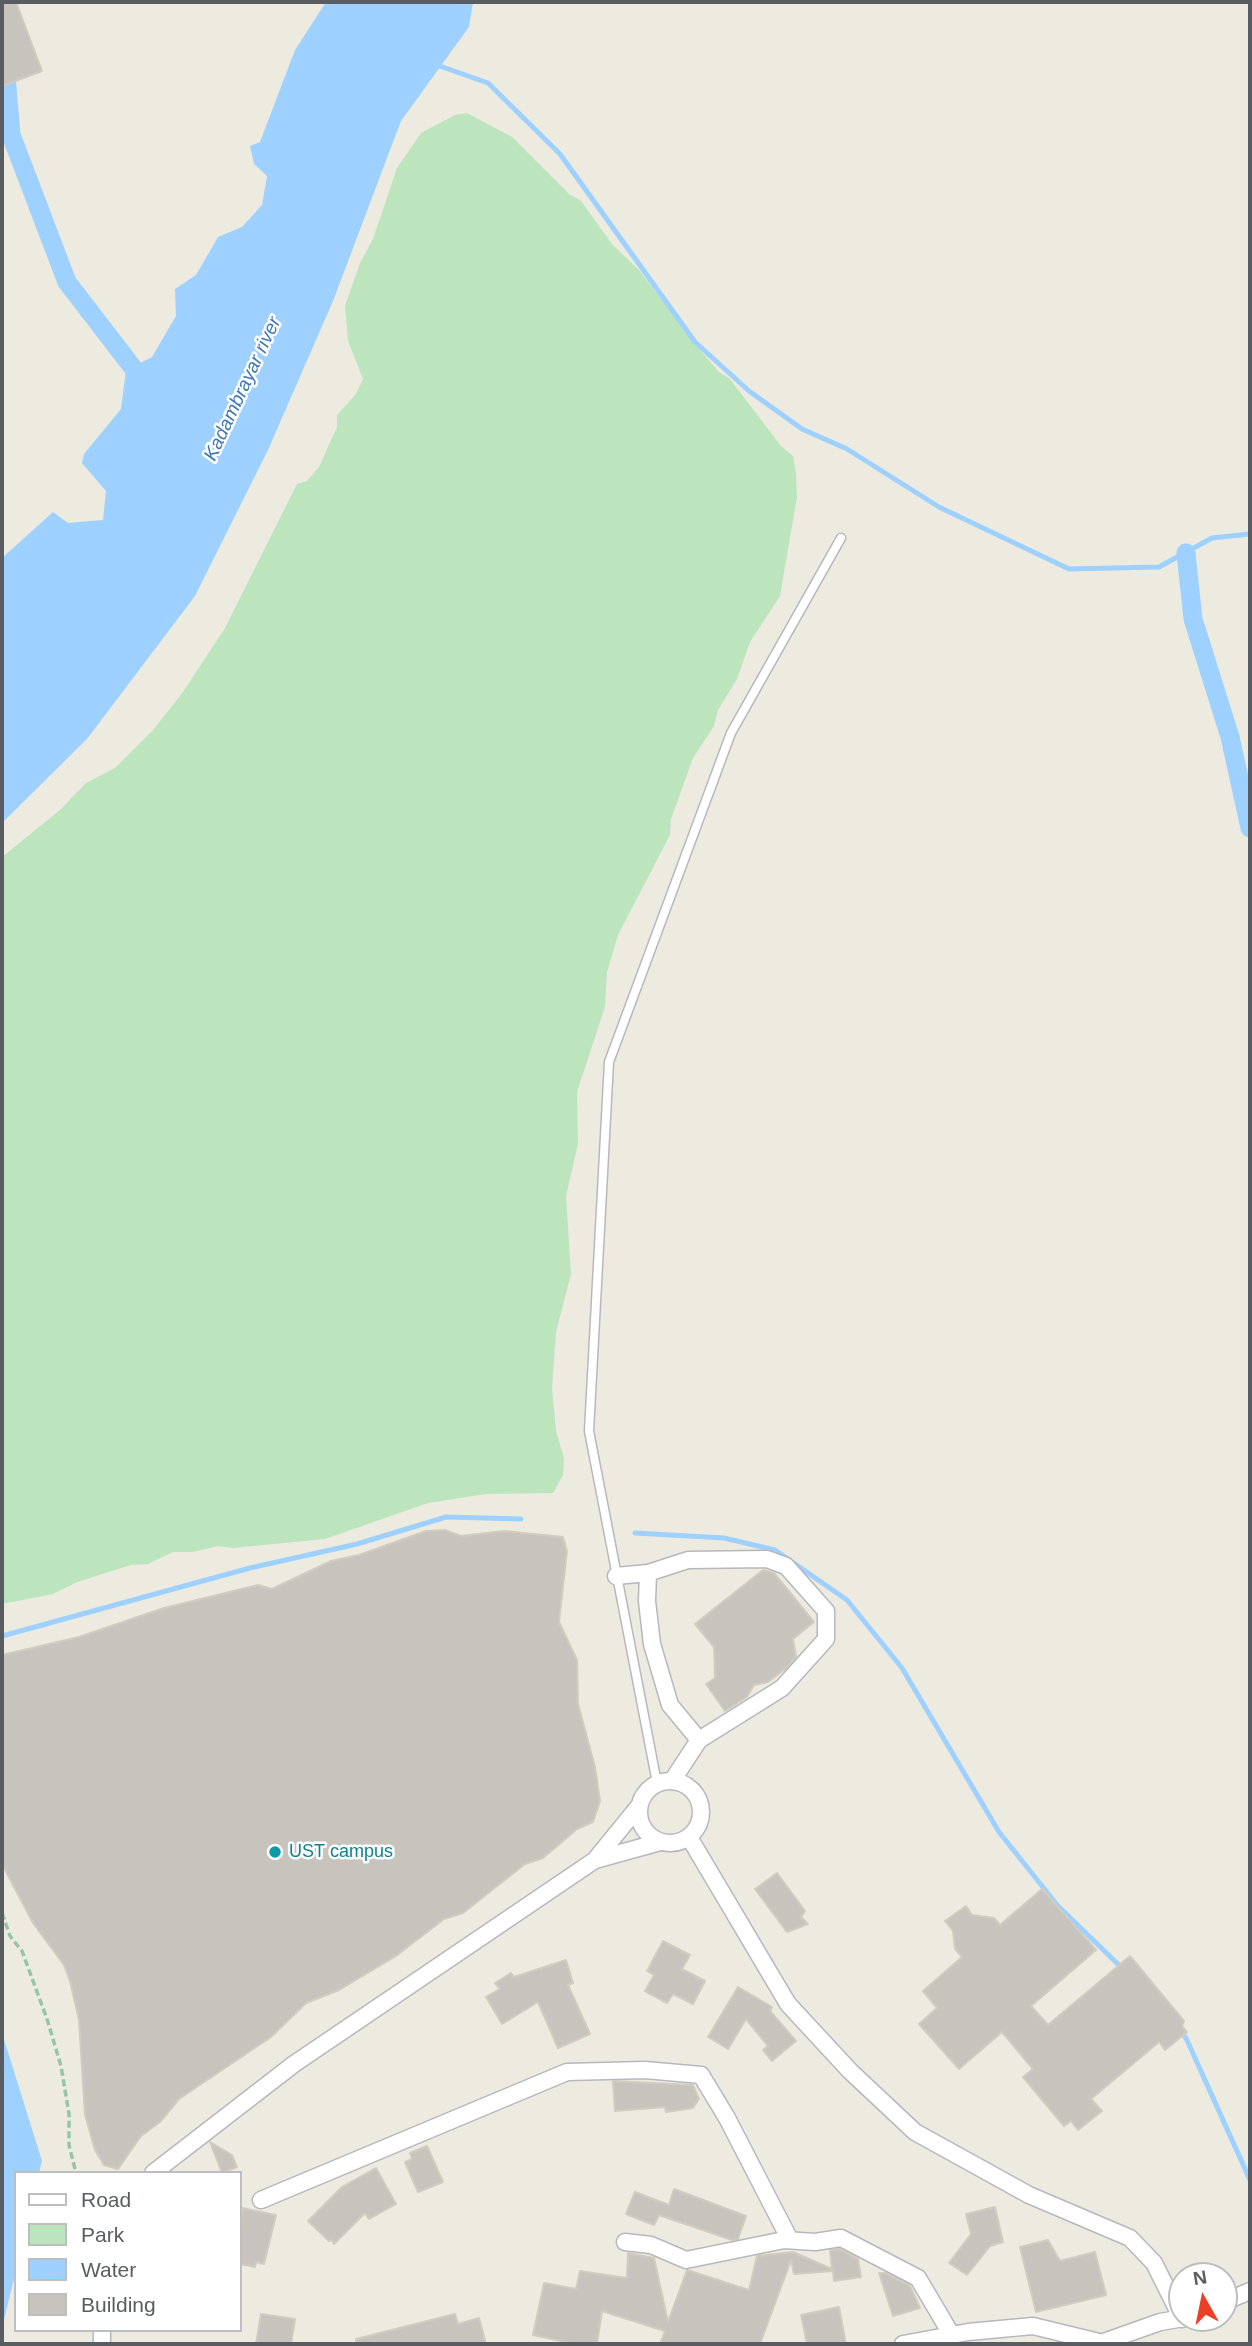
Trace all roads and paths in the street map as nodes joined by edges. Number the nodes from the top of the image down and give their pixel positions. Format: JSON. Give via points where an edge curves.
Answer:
{"nodes":[{"id":1,"x":841,"y":538,"type":"dead end"},
{"id":2,"x":648,"y":1573,"type":"junction"},
{"id":3,"x":616,"y":1576,"type":"junction"},
{"id":4,"x":699,"y":1740,"type":"junction"},
{"id":5,"x":665,"y":1782,"type":"junction"},
{"id":6,"x":639,"y":1806,"type":"junction"},
{"id":7,"x":689,"y":1837,"type":"junction"},
{"id":8,"x":660,"y":1842,"type":"junction"},
{"id":9,"x":595,"y":1860,"type":"junction"},
{"id":10,"x":2,"y":1913,"type":"edge"},
{"id":11,"x":75,"y":2171,"type":"edge"},
{"id":12,"x":156,"y":2171,"type":"edge"},
{"id":13,"x":261,"y":2200,"type":"dead end"},
{"id":14,"x":790,"y":2240,"type":"junction"},
{"id":15,"x":625,"y":2242,"type":"dead end"},
{"id":16,"x":1168,"y":2290,"type":"edge"},
{"id":17,"x":1168,"y":2321,"type":"edge"},
{"id":18,"x":951,"y":2334,"type":"junction"},
{"id":19,"x":1098,"y":2343,"type":"edge"},
{"id":20,"x":903,"y":2344,"type":"edge"}],
"edges":[{"from":1,"to":3,"type":"lane","via":[[731,733],[609,1062],[589,1431]]},
{"from":2,"to":3,"type":"street"},
{"from":2,"to":4,"type":"street","via":[[652,1644],[670,1705]]},
{"from":2,"to":4,"type":"street","via":[[688,1560],[767,1559],[786,1566],[825,1612],[826,1639],[782,1688]]},
{"from":3,"to":5,"type":"lane"},
{"from":4,"to":5,"type":"street"},
{"from":5,"to":6,"type":"street","via":[[645,1793]]},
{"from":5,"to":7,"type":"street","via":[[692,1791],[701,1811],[699,1825]]},
{"from":6,"to":8,"type":"street","via":[[647,1834]]},
{"from":6,"to":9,"type":"street"},
{"from":7,"to":8,"type":"street","via":[[675,1843]]},
{"from":7,"to":16,"type":"street","via":[[788,2004],[850,2071],[915,2132],[1029,2195],[1130,2238],[1154,2263]]},
{"from":8,"to":9,"type":"street"},
{"from":9,"to":12,"type":"street","via":[[294,2064]]},
{"from":10,"to":11,"type":"path","via":[[10,1936],[22,1951],[61,2066]]},
{"from":13,"to":14,"type":"street","via":[[568,2072],[645,2070],[701,2075]]},
{"from":14,"to":15,"type":"street","via":[[686,2260],[651,2245]]},
{"from":14,"to":18,"type":"street","via":[[841,2238],[918,2278]]},
{"from":17,"to":19,"type":"street"},
{"from":18,"to":19,"type":"street","via":[[1033,2326]]},
{"from":18,"to":20,"type":"street"}]}
